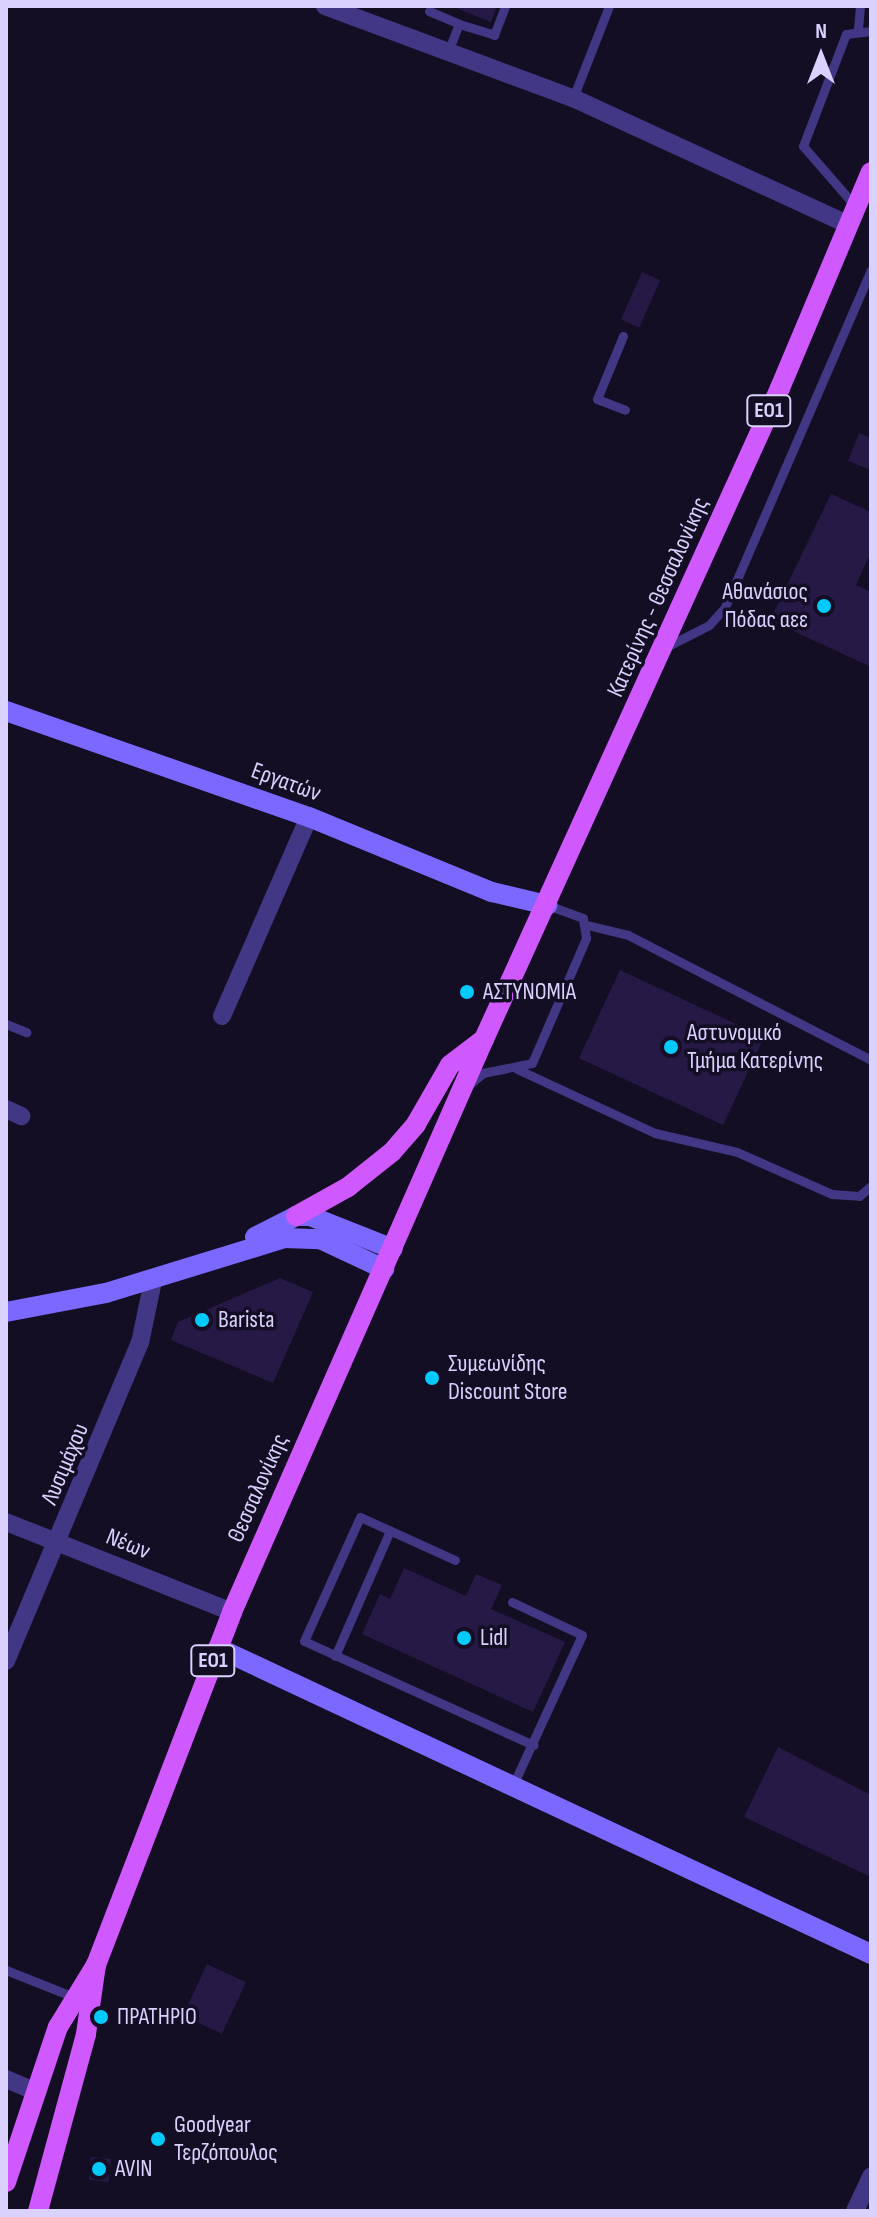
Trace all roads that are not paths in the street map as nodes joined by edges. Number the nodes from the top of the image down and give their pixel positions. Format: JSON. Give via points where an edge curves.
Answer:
{"nodes":[{"id":1,"x":325,"y":6,"type":"edge"},
{"id":2,"x":505,"y":6,"type":"edge"},
{"id":3,"x":609,"y":6,"type":"edge"},
{"id":4,"x":860,"y":6,"type":"edge"},
{"id":5,"x":429,"y":11,"type":"dead end"},
{"id":6,"x":459,"y":24,"type":"junction"},
{"id":7,"x":858,"y":29,"type":"junction"},
{"id":8,"x":871,"y":31,"type":"edge"},
{"id":9,"x":448,"y":52,"type":"junction"},
{"id":10,"x":573,"y":98,"type":"junction"},
{"id":11,"x":871,"y":172,"type":"edge"},
{"id":12,"x":853,"y":216,"type":"junction"},
{"id":13,"x":871,"y":270,"type":"edge"},
{"id":14,"x":623,"y":336,"type":"dead end"},
{"id":15,"x":625,"y":410,"type":"dead end"},
{"id":16,"x":663,"y":648,"type":"junction"},
{"id":17,"x":6,"y":711,"type":"edge"},
{"id":18,"x":309,"y":817,"type":"junction"},
{"id":19,"x":547,"y":905,"type":"junction"},
{"id":20,"x":587,"y":925,"type":"junction"},
{"id":21,"x":222,"y":1016,"type":"dead end"},
{"id":22,"x":6,"y":1024,"type":"edge"},
{"id":23,"x":26,"y":1032,"type":"dead end"},
{"id":24,"x":484,"y":1039,"type":"junction"},
{"id":25,"x":871,"y":1060,"type":"edge"},
{"id":26,"x":517,"y":1069,"type":"junction"},
{"id":27,"x":462,"y":1090,"type":"junction"},
{"id":28,"x":871,"y":1186,"type":"edge"},
{"id":29,"x":296,"y":1216,"type":"junction"},
{"id":30,"x":393,"y":1249,"type":"junction"},
{"id":31,"x":205,"y":1262,"type":"junction"},
{"id":32,"x":384,"y":1269,"type":"junction"},
{"id":33,"x":153,"y":1281,"type":"junction"},
{"id":34,"x":6,"y":1312,"type":"edge"},
{"id":35,"x":6,"y":1522,"type":"edge"},
{"id":36,"x":390,"y":1531,"type":"junction"},
{"id":37,"x":58,"y":1542,"type":"junction"},
{"id":38,"x":455,"y":1560,"type":"dead end"},
{"id":39,"x":512,"y":1602,"type":"dead end"},
{"id":40,"x":232,"y":1612,"type":"junction"},
{"id":41,"x":218,"y":1648,"type":"junction"},
{"id":42,"x":335,"y":1656,"type":"junction"},
{"id":43,"x":6,"y":1661,"type":"edge"},
{"id":44,"x":533,"y":1745,"type":"junction"},
{"id":45,"x":514,"y":1783,"type":"junction"},
{"id":46,"x":871,"y":1954,"type":"edge"},
{"id":47,"x":96,"y":1965,"type":"junction"},
{"id":48,"x":6,"y":1970,"type":"edge"},
{"id":49,"x":74,"y":1997,"type":"junction"},
{"id":50,"x":6,"y":2079,"type":"edge"},
{"id":51,"x":37,"y":2092,"type":"junction"},
{"id":52,"x":871,"y":2177,"type":"edge"},
{"id":53,"x":6,"y":2182,"type":"edge"},
{"id":54,"x":38,"y":2211,"type":"edge"},
{"id":55,"x":855,"y":2211,"type":"edge"}],
"edges":[{"from":1,"to":9,"type":"street"},
{"from":2,"to":6,"type":"lane","via":[[494,35]]},
{"from":3,"to":10,"type":"lane"},
{"from":4,"to":7,"type":"lane"},
{"from":5,"to":6,"type":"lane"},
{"from":6,"to":9,"type":"lane"},
{"from":7,"to":8,"type":"lane"},
{"from":7,"to":12,"type":"lane","via":[[846,34],[803,146]]},
{"from":9,"to":10,"type":"street"},
{"from":10,"to":12,"type":"street"},
{"from":11,"to":12,"type":"main road","name":"Κατερίνης - Θεσσαλονίκης","number":"ΕΟ1"},
{"from":12,"to":16,"type":"main road","name":"Κατερίνης - Θεσσαλονίκης","number":"ΕΟ1"},
{"from":13,"to":16,"type":"lane","via":[[725,607],[709,625]]},
{"from":14,"to":15,"type":"lane","via":[[597,399]]},
{"from":16,"to":19,"type":"main road","name":"Κατερίνης - Θεσσαλονίκης","number":"ΕΟ1"},
{"from":17,"to":18,"type":"street","name":"Εργατών"},
{"from":18,"to":19,"type":"street","name":"Εργατών","via":[[492,892]]},
{"from":18,"to":21,"type":"street"},
{"from":19,"to":20,"type":"lane","via":[[580,917]]},
{"from":19,"to":24,"type":"main road","name":"Κατερίνης - Θεσσαλονίκης","number":"ΕΟ1"},
{"from":20,"to":25,"type":"lane","via":[[628,935]]},
{"from":20,"to":26,"type":"lane","via":[[532,1063]]},
{"from":22,"to":23,"type":"lane"},
{"from":24,"to":27,"type":"main road","name":"Θεσσαλονίκης","number":"ΕΟ1"},
{"from":24,"to":29,"type":"main road","via":[[450,1065],[416,1124],[392,1152],[348,1187]]},
{"from":26,"to":27,"type":"lane","via":[[483,1073]]},
{"from":26,"to":28,"type":"lane","via":[[655,1133],[737,1152],[832,1194],[859,1196]]},
{"from":27,"to":30,"type":"main road","name":"Θεσσαλονίκης","number":"ΕΟ1"},
{"from":29,"to":30,"type":"street","via":[[321,1218]]},
{"from":29,"to":31,"type":"street"},
{"from":30,"to":32,"type":"main road","name":"Θεσσαλονίκης","number":"ΕΟ1"},
{"from":31,"to":32,"type":"street","via":[[302,1237],[328,1242]]},
{"from":31,"to":33,"type":"street"},
{"from":32,"to":40,"type":"main road","name":"Θεσσαλονίκης","number":"ΕΟ1"},
{"from":33,"to":34,"type":"street"},
{"from":33,"to":37,"type":"street","name":"Λυσιμάχου","via":[[140,1343]]},
{"from":35,"to":37,"type":"street","name":"Νέων"},
{"from":36,"to":38,"type":"lane"},
{"from":36,"to":42,"type":"lane"},
{"from":36,"to":42,"type":"lane","via":[[360,1517],[304,1641]]},
{"from":37,"to":40,"type":"street","name":"Νέων"},
{"from":37,"to":43,"type":"street","name":"Λυσιμάχου"},
{"from":39,"to":44,"type":"lane","via":[[582,1635]]},
{"from":40,"to":41,"type":"main road","name":"Θεσσαλονίκης","number":"ΕΟ1"},
{"from":41,"to":45,"type":"street"},
{"from":41,"to":47,"type":"main road","name":"Θεσσαλονίκης","number":"ΕΟ1"},
{"from":42,"to":44,"type":"lane"},
{"from":44,"to":45,"type":"lane"},
{"from":45,"to":46,"type":"street"},
{"from":47,"to":49,"type":"main road","name":"Θεσσαλονίκης","number":"ΕΟ1"},
{"from":47,"to":54,"type":"main road","name":"Θεσσαλονίκης","number":"ΕΟ1","via":[[86,2034]]},
{"from":48,"to":49,"type":"lane"},
{"from":49,"to":51,"type":"main road","name":"Θεσσαλονίκης","number":"ΕΟ1","via":[[58,2027]]},
{"from":50,"to":51,"type":"street"},
{"from":51,"to":53,"type":"main road","name":"Θεσσαλονίκης","number":"ΕΟ1"},
{"from":52,"to":55,"type":"street"}]}
